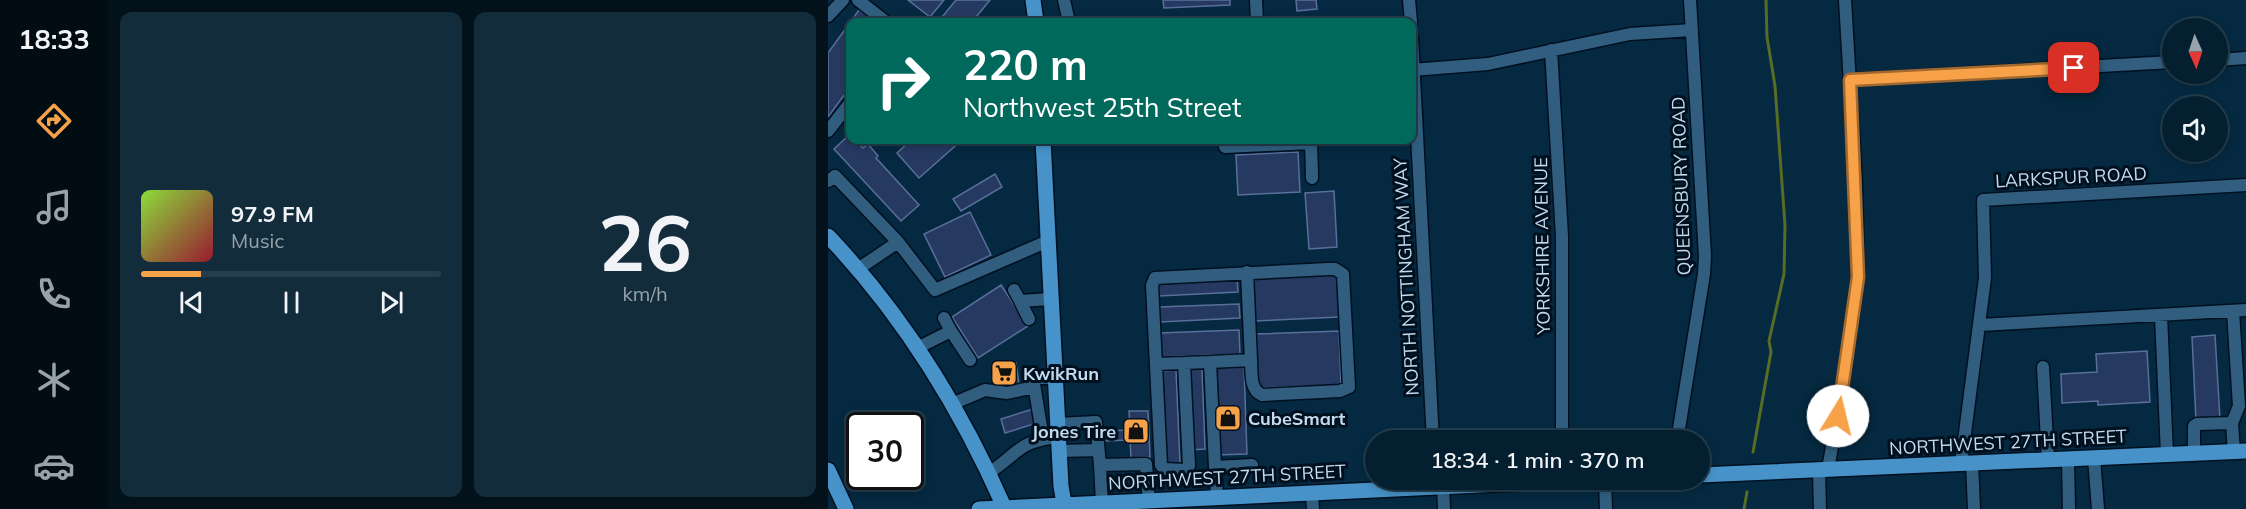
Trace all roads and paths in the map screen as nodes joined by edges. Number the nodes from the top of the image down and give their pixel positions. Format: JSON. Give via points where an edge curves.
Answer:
{"nodes":[{"id":1,"x":843,"y":0,"type":"edge"},
{"id":2,"x":858,"y":0,"type":"edge"},
{"id":3,"x":1033,"y":0,"type":"edge"},
{"id":4,"x":1064,"y":0,"type":"edge"},
{"id":5,"x":1256,"y":0,"type":"edge"},
{"id":6,"x":1409,"y":0,"type":"edge"},
{"id":7,"x":1690,"y":0,"type":"edge"},
{"id":8,"x":1845,"y":0,"type":"edge"},
{"id":9,"x":828,"y":16,"type":"edge"},
{"id":10,"x":881,"y":18,"type":"edge"},
{"id":11,"x":1035,"y":18,"type":"edge"},
{"id":12,"x":1068,"y":18,"type":"edge"},
{"id":13,"x":1257,"y":18,"type":"edge"},
{"id":14,"x":1411,"y":18,"type":"edge"},
{"id":15,"x":1692,"y":30,"type":"junction"},
{"id":16,"x":1551,"y":50,"type":"junction"},
{"id":17,"x":2246,"y":58,"type":"edge"},
{"id":18,"x":2228,"y":59,"type":"edge"},
{"id":19,"x":2162,"y":63,"type":"edge"},
{"id":20,"x":1416,"y":70,"type":"edge"},
{"id":21,"x":1850,"y":80,"type":"junction"},
{"id":22,"x":846,"y":108,"type":"edge"},
{"id":23,"x":828,"y":131,"type":"edge"},
{"id":24,"x":1416,"y":141,"type":"edge"},
{"id":25,"x":1043,"y":144,"type":"edge"},
{"id":26,"x":1225,"y":144,"type":"edge"},
{"id":27,"x":1244,"y":144,"type":"edge"},
{"id":28,"x":1311,"y":144,"type":"edge"},
{"id":29,"x":1312,"y":178,"type":"dead end"},
{"id":30,"x":828,"y":181,"type":"edge"},
{"id":31,"x":2246,"y":185,"type":"edge"},
{"id":32,"x":828,"y":236,"type":"edge"},
{"id":33,"x":1048,"y":241,"type":"junction"},
{"id":34,"x":898,"y":242,"type":"junction"},
{"id":35,"x":858,"y":269,"type":"junction"},
{"id":36,"x":1247,"y":272,"type":"junction"},
{"id":37,"x":1051,"y":299,"type":"junction"},
{"id":38,"x":2240,"y":310,"type":"edge"},
{"id":39,"x":2161,"y":315,"type":"junction"},
{"id":40,"x":944,"y":318,"type":"dead end"},
{"id":41,"x":1029,"y":319,"type":"dead end"},
{"id":42,"x":1980,"y":325,"type":"junction"},
{"id":43,"x":951,"y":331,"type":"junction"},
{"id":44,"x":2241,"y":344,"type":"edge"},
{"id":45,"x":917,"y":348,"type":"junction"},
{"id":46,"x":970,"y":360,"type":"dead end"},
{"id":47,"x":1251,"y":360,"type":"junction"},
{"id":48,"x":1210,"y":362,"type":"junction"},
{"id":49,"x":1184,"y":363,"type":"junction"},
{"id":50,"x":1156,"y":364,"type":"junction"},
{"id":51,"x":2043,"y":367,"type":"dead end"},
{"id":52,"x":1055,"y":378,"type":"junction"},
{"id":53,"x":1034,"y":387,"type":"junction"},
{"id":54,"x":952,"y":404,"type":"junction"},
{"id":55,"x":2242,"y":406,"type":"edge"},
{"id":56,"x":2232,"y":423,"type":"junction"},
{"id":57,"x":1432,"y":430,"type":"edge"},
{"id":58,"x":1562,"y":430,"type":"edge"},
{"id":59,"x":1679,"y":430,"type":"edge"},
{"id":60,"x":1059,"y":438,"type":"junction"},
{"id":61,"x":1043,"y":439,"type":"junction"},
{"id":62,"x":1098,"y":450,"type":"junction"},
{"id":63,"x":2240,"y":451,"type":"edge"},
{"id":64,"x":2194,"y":453,"type":"junction"},
{"id":65,"x":2167,"y":454,"type":"junction"},
{"id":66,"x":2094,"y":458,"type":"junction"},
{"id":67,"x":2068,"y":459,"type":"junction"},
{"id":68,"x":2048,"y":460,"type":"junction"},
{"id":69,"x":1966,"y":464,"type":"junction"},
{"id":70,"x":1100,"y":465,"type":"junction"},
{"id":71,"x":1252,"y":465,"type":"dead end"},
{"id":72,"x":1215,"y":466,"type":"junction"},
{"id":73,"x":828,"y":470,"type":"edge"},
{"id":74,"x":1823,"y":470,"type":"junction"},
{"id":75,"x":988,"y":473,"type":"junction"},
{"id":76,"x":1710,"y":475,"type":"edge"},
{"id":77,"x":1365,"y":489,"type":"edge"},
{"id":78,"x":1439,"y":490,"type":"edge"},
{"id":79,"x":1605,"y":490,"type":"edge"},
{"id":80,"x":1312,"y":492,"type":"junction"},
{"id":81,"x":1149,"y":501,"type":"junction"},
{"id":82,"x":1208,"y":501,"type":"edge"},
{"id":83,"x":1113,"y":505,"type":"edge"},
{"id":84,"x":1065,"y":507,"type":"edge"},
{"id":85,"x":1005,"y":508,"type":"edge"},
{"id":86,"x":846,"y":509,"type":"edge"},
{"id":87,"x":979,"y":509,"type":"edge"},
{"id":88,"x":1313,"y":509,"type":"edge"},
{"id":89,"x":1444,"y":509,"type":"edge"},
{"id":90,"x":1606,"y":509,"type":"edge"},
{"id":91,"x":1820,"y":509,"type":"edge"},
{"id":92,"x":1974,"y":509,"type":"edge"},
{"id":93,"x":2069,"y":509,"type":"edge"},
{"id":94,"x":2098,"y":509,"type":"edge"}],
"edges":[{"from":1,"to":9,"type":"street"},
{"from":2,"to":10,"type":"street"},
{"from":3,"to":11,"type":"main road"},
{"from":4,"to":12,"type":"street"},
{"from":5,"to":13,"type":"street"},
{"from":6,"to":14,"type":"street"},
{"from":7,"to":15,"type":"street","name":"QUEENSBURY ROAD"},
{"from":8,"to":21,"type":"street"},
{"from":15,"to":16,"type":"street","via":[[1630,34]]},
{"from":15,"to":59,"type":"street","name":"QUEENSBURY ROAD","via":[[1705,256]]},
{"from":16,"to":20,"type":"street","via":[[1488,64]]},
{"from":16,"to":58,"type":"street","name":"YORKSHIRE AVENUE","via":[[1562,236]]},
{"from":17,"to":18,"type":"street"},
{"from":19,"to":21,"type":"street"},
{"from":21,"to":74,"type":"street","via":[[1858,277]]},
{"from":22,"to":23,"type":"street"},
{"from":24,"to":57,"type":"street","name":"NORTH NOTTINGHAM WAY"},
{"from":25,"to":33,"type":"main road"},
{"from":26,"to":27,"type":"street"},
{"from":28,"to":29,"type":"street"},
{"from":30,"to":34,"type":"street","via":[[835,176]]},
{"from":31,"to":42,"type":"street","name":"LARKSPUR ROAD","via":[[1983,200],[1985,278]]},
{"from":32,"to":35,"type":"main road"},
{"from":33,"to":34,"type":"street","via":[[935,290]]},
{"from":33,"to":37,"type":"main road"},
{"from":34,"to":35,"type":"street"},
{"from":35,"to":45,"type":"main road"},
{"from":36,"to":47,"type":"street"},
{"from":36,"to":47,"type":"street","via":[[1340,271],[1344,279],[1349,387],[1340,391],[1257,393]]},
{"from":36,"to":50,"type":"street","via":[[1155,278],[1152,285]]},
{"from":37,"to":41,"type":"street","via":[[1017,296]]},
{"from":37,"to":52,"type":"main road"},
{"from":38,"to":39,"type":"street"},
{"from":38,"to":44,"type":"street"},
{"from":39,"to":42,"type":"street"},
{"from":39,"to":65,"type":"street"},
{"from":40,"to":43,"type":"street"},
{"from":42,"to":69,"type":"street","name":"LARKSPUR ROAD"},
{"from":43,"to":45,"type":"street"},
{"from":43,"to":46,"type":"street"},
{"from":44,"to":55,"type":"street"},
{"from":45,"to":54,"type":"main road"},
{"from":47,"to":48,"type":"street"},
{"from":48,"to":49,"type":"street"},
{"from":48,"to":72,"type":"street"},
{"from":49,"to":50,"type":"street"},
{"from":49,"to":50,"type":"street","via":[[1189,465],[1186,470],[1167,470],[1161,465]]},
{"from":51,"to":68,"type":"street"},
{"from":52,"to":53,"type":"street","via":[[1033,378]]},
{"from":52,"to":60,"type":"main road"},
{"from":53,"to":54,"type":"street","via":[[1007,393],[985,390]]},
{"from":53,"to":61,"type":"street"},
{"from":54,"to":75,"type":"main road"},
{"from":55,"to":56,"type":"street"},
{"from":56,"to":63,"type":"street"},
{"from":56,"to":64,"type":"street","via":[[2194,426]]},
{"from":60,"to":61,"type":"street"},
{"from":60,"to":62,"type":"street"},
{"from":60,"to":62,"type":"street","via":[[1096,422]]},
{"from":60,"to":84,"type":"main road"},
{"from":61,"to":75,"type":"street","via":[[1020,447]]},
{"from":62,"to":70,"type":"street"},
{"from":63,"to":64,"type":"main road","name":"NORTHWEST 27TH STREET"},
{"from":64,"to":65,"type":"main road","name":"NORTHWEST 27TH STREET"},
{"from":65,"to":66,"type":"main road","name":"NORTHWEST 27TH STREET"},
{"from":66,"to":67,"type":"main road","name":"NORTHWEST 27TH STREET"},
{"from":66,"to":94,"type":"street"},
{"from":67,"to":68,"type":"main road","name":"NORTHWEST 27TH STREET"},
{"from":67,"to":93,"type":"street"},
{"from":68,"to":69,"type":"main road","name":"NORTHWEST 27TH STREET"},
{"from":69,"to":74,"type":"main road","name":"NORTHWEST 27TH STREET"},
{"from":69,"to":92,"type":"street","name":"LARKSPUR ROAD"},
{"from":70,"to":81,"type":"street","via":[[1146,464]]},
{"from":70,"to":83,"type":"street"},
{"from":71,"to":72,"type":"street"},
{"from":72,"to":82,"type":"street"},
{"from":73,"to":86,"type":"main road"},
{"from":74,"to":76,"type":"main road","name":"NORTHWEST 27TH STREET"},
{"from":74,"to":91,"type":"street"},
{"from":75,"to":85,"type":"main road"},
{"from":77,"to":80,"type":"main road","name":"NORTHWEST 27TH STREET"},
{"from":78,"to":89,"type":"street"},
{"from":79,"to":90,"type":"street"},
{"from":80,"to":82,"type":"main road","name":"NORTHWEST 27TH STREET"},
{"from":80,"to":88,"type":"street"},
{"from":81,"to":82,"type":"main road","name":"NORTHWEST 27TH STREET"},
{"from":81,"to":83,"type":"main road","name":"NORTHWEST 27TH STREET"},
{"from":83,"to":84,"type":"main road","name":"NORTHWEST 27TH STREET"},
{"from":84,"to":85,"type":"main road","name":"NORTHWEST 27TH STREET"},
{"from":85,"to":87,"type":"main road","name":"NORTHWEST 27TH STREET"}]}
